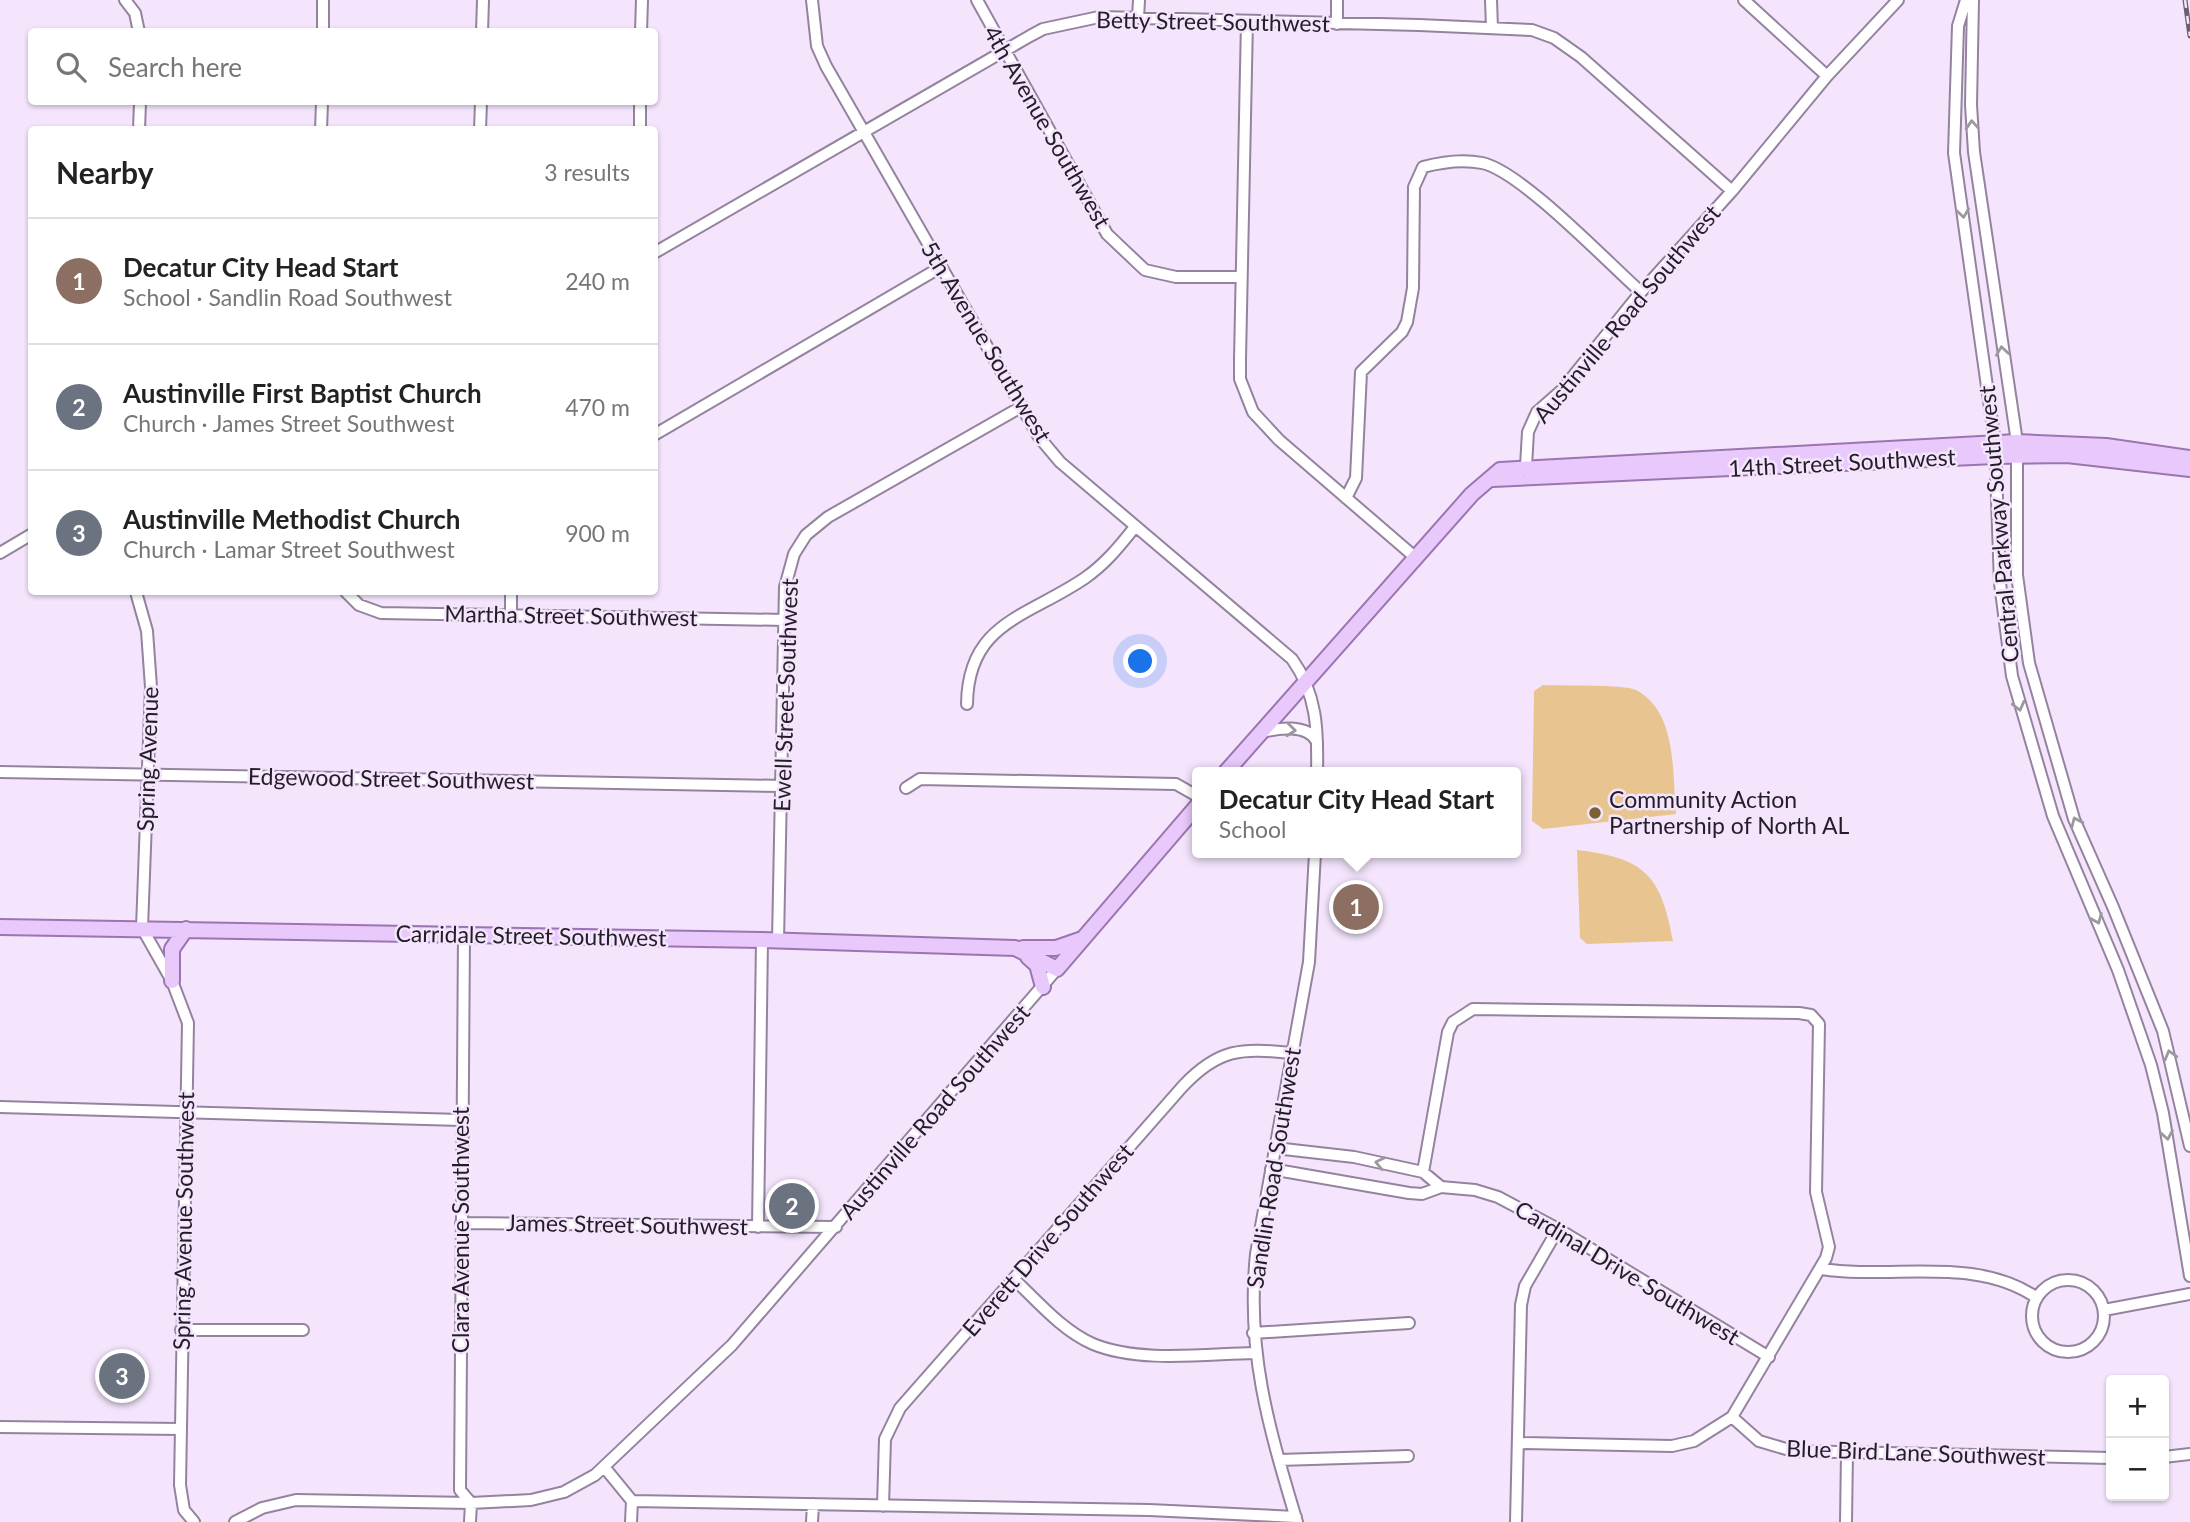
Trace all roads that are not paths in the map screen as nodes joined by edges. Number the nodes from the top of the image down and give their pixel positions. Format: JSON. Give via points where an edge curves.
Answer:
{"nodes":[{"id":1,"x":125,"y":0,"type":"edge"},
{"id":2,"x":323,"y":0,"type":"edge"},
{"id":3,"x":482,"y":0,"type":"edge"},
{"id":4,"x":642,"y":0,"type":"edge"},
{"id":5,"x":812,"y":0,"type":"edge"},
{"id":6,"x":977,"y":0,"type":"edge"},
{"id":7,"x":1139,"y":0,"type":"edge"},
{"id":8,"x":1337,"y":0,"type":"edge"},
{"id":9,"x":1491,"y":0,"type":"edge"},
{"id":10,"x":1744,"y":0,"type":"edge"},
{"id":11,"x":1898,"y":0,"type":"edge"},
{"id":12,"x":1966,"y":0,"type":"edge"},
{"id":13,"x":1973,"y":0,"type":"edge"},
{"id":14,"x":1138,"y":18,"type":"junction"},
{"id":15,"x":1247,"y":21,"type":"junction"},
{"id":16,"x":1337,"y":24,"type":"junction"},
{"id":17,"x":138,"y":28,"type":"edge"},
{"id":18,"x":323,"y":28,"type":"edge"},
{"id":19,"x":482,"y":28,"type":"edge"},
{"id":20,"x":642,"y":28,"type":"edge"},
{"id":21,"x":1492,"y":28,"type":"junction"},
{"id":22,"x":1002,"y":51,"type":"junction"},
{"id":23,"x":1827,"y":76,"type":"junction"},
{"id":24,"x":140,"y":105,"type":"edge"},
{"id":25,"x":322,"y":105,"type":"edge"},
{"id":26,"x":481,"y":105,"type":"edge"},
{"id":27,"x":640,"y":105,"type":"edge"},
{"id":28,"x":139,"y":126,"type":"edge"},
{"id":29,"x":321,"y":126,"type":"edge"},
{"id":30,"x":480,"y":126,"type":"edge"},
{"id":31,"x":640,"y":126,"type":"edge"},
{"id":32,"x":864,"y":132,"type":"junction"},
{"id":33,"x":1732,"y":191,"type":"junction"},
{"id":34,"x":658,"y":247,"type":"edge"},
{"id":35,"x":941,"y":267,"type":"junction"},
{"id":36,"x":1241,"y":277,"type":"junction"},
{"id":37,"x":1641,"y":292,"type":"junction"},
{"id":38,"x":1021,"y":407,"type":"junction"},
{"id":39,"x":658,"y":433,"type":"edge"},
{"id":40,"x":1995,"y":449,"type":"junction"},
{"id":41,"x":2017,"y":449,"type":"junction"},
{"id":42,"x":2190,"y":458,"type":"edge"},
{"id":43,"x":1526,"y":466,"type":"junction"},
{"id":44,"x":2190,"y":469,"type":"edge"},
{"id":45,"x":1493,"y":479,"type":"junction"},
{"id":46,"x":1346,"y":498,"type":"junction"},
{"id":47,"x":1134,"y":528,"type":"junction"},
{"id":48,"x":28,"y":536,"type":"edge"},
{"id":49,"x":0,"y":553,"type":"edge"},
{"id":50,"x":1416,"y":558,"type":"junction"},
{"id":51,"x":137,"y":595,"type":"edge"},
{"id":52,"x":349,"y":595,"type":"edge"},
{"id":53,"x":512,"y":595,"type":"edge"},
{"id":54,"x":511,"y":615,"type":"junction"},
{"id":55,"x":785,"y":620,"type":"junction"},
{"id":56,"x":1307,"y":680,"type":"junction"},
{"id":57,"x":967,"y":704,"type":"dead end"},
{"id":58,"x":1259,"y":733,"type":"junction"},
{"id":59,"x":1318,"y":743,"type":"junction"},
{"id":60,"x":1230,"y":767,"type":"edge"},
{"id":61,"x":1317,"y":767,"type":"edge"},
{"id":62,"x":0,"y":772,"type":"edge"},
{"id":63,"x":148,"y":775,"type":"junction"},
{"id":64,"x":783,"y":786,"type":"junction"},
{"id":65,"x":906,"y":789,"type":"dead end"},
{"id":66,"x":1192,"y":793,"type":"edge"},
{"id":67,"x":1192,"y":812,"type":"edge"},
{"id":68,"x":1315,"y":858,"type":"edge"},
{"id":69,"x":0,"y":927,"type":"edge"},
{"id":70,"x":142,"y":928,"type":"junction"},
{"id":71,"x":186,"y":929,"type":"junction"},
{"id":72,"x":464,"y":935,"type":"junction"},
{"id":73,"x":1083,"y":938,"type":"junction"},
{"id":74,"x":762,"y":940,"type":"junction"},
{"id":75,"x":778,"y":941,"type":"junction"},
{"id":76,"x":1014,"y":948,"type":"junction"},
{"id":77,"x":1057,"y":969,"type":"junction"},
{"id":78,"x":172,"y":981,"type":"junction"},
{"id":79,"x":1043,"y":987,"type":"junction"},
{"id":80,"x":1292,"y":1053,"type":"junction"},
{"id":81,"x":0,"y":1107,"type":"edge"},
{"id":82,"x":186,"y":1111,"type":"junction"},
{"id":83,"x":461,"y":1120,"type":"junction"},
{"id":84,"x":2190,"y":1146,"type":"edge"},
{"id":85,"x":1275,"y":1148,"type":"junction"},
{"id":86,"x":1271,"y":1168,"type":"junction"},
{"id":87,"x":1418,"y":1171,"type":"junction"},
{"id":88,"x":1441,"y":1187,"type":"junction"},
{"id":89,"x":1409,"y":1193,"type":"junction"},
{"id":90,"x":461,"y":1223,"type":"junction"},
{"id":91,"x":758,"y":1227,"type":"junction"},
{"id":92,"x":836,"y":1227,"type":"junction"},
{"id":93,"x":1558,"y":1228,"type":"junction"},
{"id":94,"x":1822,"y":1269,"type":"junction"},
{"id":95,"x":2190,"y":1276,"type":"edge"},
{"id":96,"x":1014,"y":1279,"type":"junction"},
{"id":97,"x":2190,"y":1294,"type":"edge"},
{"id":98,"x":2037,"y":1298,"type":"junction"},
{"id":99,"x":2104,"y":1310,"type":"junction"},
{"id":100,"x":1409,"y":1323,"type":"dead end"},
{"id":101,"x":181,"y":1330,"type":"junction"},
{"id":102,"x":303,"y":1330,"type":"dead end"},
{"id":103,"x":1253,"y":1333,"type":"junction"},
{"id":104,"x":1254,"y":1353,"type":"junction"},
{"id":105,"x":1769,"y":1357,"type":"junction"},
{"id":106,"x":1732,"y":1417,"type":"junction"},
{"id":107,"x":0,"y":1427,"type":"edge"},
{"id":108,"x":181,"y":1429,"type":"junction"},
{"id":109,"x":1518,"y":1443,"type":"junction"},
{"id":110,"x":1847,"y":1452,"type":"junction"},
{"id":111,"x":2190,"y":1454,"type":"edge"},
{"id":112,"x":1408,"y":1456,"type":"dead end"},
{"id":113,"x":2169,"y":1456,"type":"edge"},
{"id":114,"x":2106,"y":1458,"type":"edge"},
{"id":115,"x":1279,"y":1460,"type":"junction"},
{"id":116,"x":605,"y":1468,"type":"junction"},
{"id":117,"x":632,"y":1501,"type":"junction"},
{"id":118,"x":471,"y":1503,"type":"junction"},
{"id":119,"x":813,"y":1504,"type":"junction"},
{"id":120,"x":883,"y":1506,"type":"junction"},
{"id":121,"x":1297,"y":1520,"type":"edge"},
{"id":122,"x":194,"y":1522,"type":"edge"},
{"id":123,"x":235,"y":1522,"type":"edge"},
{"id":124,"x":470,"y":1522,"type":"edge"},
{"id":125,"x":631,"y":1522,"type":"edge"},
{"id":126,"x":812,"y":1522,"type":"edge"},
{"id":127,"x":1516,"y":1522,"type":"edge"},
{"id":128,"x":1846,"y":1522,"type":"edge"}],
"edges":[{"from":1,"to":17,"type":"street","via":[[135,13]]},
{"from":2,"to":18,"type":"street"},
{"from":3,"to":19,"type":"street"},
{"from":4,"to":20,"type":"street"},
{"from":5,"to":32,"type":"street","name":"5th Avenue Southwest","via":[[817,46]]},
{"from":6,"to":22,"type":"street","name":"4th Avenue Southwest"},
{"from":7,"to":14,"type":"street"},
{"from":8,"to":16,"type":"street"},
{"from":9,"to":21,"type":"street"},
{"from":10,"to":23,"type":"street"},
{"from":11,"to":23,"type":"street","name":"Austinville Road Southwest"},
{"from":12,"to":40,"type":"street","name":"Central Parkway Southwest","one_way":true,"via":[[1955,58],[1954,153]]},
{"from":41,"to":13,"type":"street","name":"Central Parkway Southwest","one_way":true,"via":[[1973,152]]},
{"from":14,"to":15,"type":"street","name":"Betty Street Southwest"},
{"from":14,"to":22,"type":"street","name":"Betty Street Southwest","via":[[1070,22],[1044,29]]},
{"from":15,"to":16,"type":"street","name":"Betty Street Southwest"},
{"from":15,"to":36,"type":"street"},
{"from":16,"to":21,"type":"street","name":"Betty Street Southwest"},
{"from":21,"to":33,"type":"street","name":"Betty Street Southwest","via":[[1532,30],[1581,57]]},
{"from":22,"to":32,"type":"street","name":"Betty Street Southwest"},
{"from":22,"to":36,"type":"street","name":"4th Avenue Southwest","via":[[1107,234],[1125,252],[1145,270],[1177,277]]},
{"from":23,"to":33,"type":"street","name":"Austinville Road Southwest"},
{"from":24,"to":28,"type":"street"},
{"from":25,"to":29,"type":"street"},
{"from":26,"to":30,"type":"street"},
{"from":27,"to":31,"type":"street"},
{"from":32,"to":34,"type":"street","name":"Betty Street Southwest"},
{"from":32,"to":35,"type":"street","name":"5th Avenue Southwest"},
{"from":33,"to":37,"type":"street","name":"Austinville Road Southwest"},
{"from":35,"to":38,"type":"street","name":"5th Avenue Southwest"},
{"from":35,"to":39,"type":"street"},
{"from":36,"to":46,"type":"street","via":[[1240,379],[1252,411]]},
{"from":37,"to":43,"type":"street","name":"Austinville Road Southwest","via":[[1562,390],[1537,412],[1528,432]]},
{"from":37,"to":46,"type":"street","via":[[1510,173],[1482,163],[1444,161],[1423,167],[1414,187],[1408,322],[1361,372],[1356,478]]},
{"from":38,"to":47,"type":"street","name":"5th Avenue Southwest","via":[[1060,463]]},
{"from":38,"to":55,"type":"street","name":"Ewell Street Southwest","via":[[837,511],[806,535],[788,575]]},
{"from":40,"to":41,"type":"main road","name":"14th Street Southwest"},
{"from":40,"to":43,"type":"main road","name":"14th Street Southwest"},
{"from":40,"to":45,"type":"main road","name":"14th Street Southwest"},
{"from":40,"to":95,"type":"street","name":"Central Parkway Southwest","one_way":true,"via":[[2000,583],[2012,676],[2053,816],[2118,970],[2151,1065]]},
{"from":41,"to":42,"type":"main road","name":"14th Street Southwest","via":[[2099,446]]},
{"from":41,"to":44,"type":"main road","name":"14th Street Southwest"},
{"from":84,"to":41,"type":"street","name":"Central Parkway Southwest","one_way":true,"via":[[2163,1031],[2074,820],[2037,697],[2017,575]]},
{"from":43,"to":45,"type":"main road","via":[[1500,470]]},
{"from":45,"to":50,"type":"main road","via":[[1472,494]]},
{"from":46,"to":50,"type":"street"},
{"from":47,"to":56,"type":"street","name":"5th Avenue Southwest","via":[[1292,659]]},
{"from":47,"to":57,"type":"street","via":[[1101,566],[987,640],[970,669]]},
{"from":48,"to":49,"type":"street"},
{"from":50,"to":56,"type":"main road"},
{"from":51,"to":63,"type":"street","name":"Spring Avenue","via":[[150,653]]},
{"from":52,"to":54,"type":"street","name":"Martha Street Southwest","via":[[359,605],[381,613]]},
{"from":53,"to":54,"type":"street"},
{"from":54,"to":55,"type":"street","name":"Martha Street Southwest"},
{"from":55,"to":64,"type":"street","name":"Ewell Street Southwest"},
{"from":56,"to":58,"type":"main road"},
{"from":56,"to":59,"type":"street"},
{"from":58,"to":59,"type":"street","one_way":true,"via":[[1298,730],[1312,734]]},
{"from":58,"to":60,"type":"main road"},
{"from":59,"to":61,"type":"street"},
{"from":62,"to":63,"type":"street","name":"Edgewood Street Southwest"},
{"from":63,"to":64,"type":"street","name":"Edgewood Street Southwest"},
{"from":63,"to":70,"type":"street","name":"Spring Avenue"},
{"from":64,"to":75,"type":"street","name":"Ewell Street Southwest"},
{"from":65,"to":66,"type":"street","via":[[920,779],[1176,784]]},
{"from":67,"to":73,"type":"main road","name":"Austinville Road Southwest"},
{"from":68,"to":80,"type":"street","name":"Sandlin Road Southwest","via":[[1311,943]]},
{"from":69,"to":70,"type":"main road","name":"Carridale Street Southwest"},
{"from":70,"to":71,"type":"main road","name":"Carridale Street Southwest"},
{"from":70,"to":78,"type":"street","name":"Spring Avenue Southwest"},
{"from":71,"to":72,"type":"main road","name":"Carridale Street Southwest"},
{"from":71,"to":78,"type":"main road","via":[[172,949]]},
{"from":72,"to":74,"type":"main road","name":"Carridale Street Southwest"},
{"from":72,"to":83,"type":"street","name":"Clara Avenue Southwest"},
{"from":73,"to":76,"type":"main road","via":[[1056,948]]},
{"from":73,"to":77,"type":"main road","name":"Austinville Road Southwest"},
{"from":74,"to":75,"type":"main road","name":"Carridale Street Southwest"},
{"from":74,"to":91,"type":"street"},
{"from":75,"to":76,"type":"main road","name":"Carridale Street Southwest"},
{"from":76,"to":77,"type":"main road","name":"Carridale Street Southwest"},
{"from":76,"to":79,"type":"main road","via":[[1037,965]]},
{"from":77,"to":79,"type":"street","name":"Austinville Road Southwest"},
{"from":78,"to":82,"type":"street","name":"Spring Avenue Southwest","via":[[188,1023]]},
{"from":79,"to":92,"type":"street","name":"Austinville Road Southwest"},
{"from":80,"to":85,"type":"street","name":"Sandlin Road Southwest"},
{"from":80,"to":96,"type":"street","name":"Everett Drive Southwest","via":[[1238,1051],[1207,1063]]},
{"from":81,"to":82,"type":"street"},
{"from":82,"to":83,"type":"street"},
{"from":82,"to":101,"type":"street","name":"Spring Avenue Southwest"},
{"from":83,"to":90,"type":"street","name":"Clara Avenue Southwest"},
{"from":85,"to":86,"type":"street","name":"Sandlin Road Southwest"},
{"from":87,"to":85,"type":"street","one_way":true,"via":[[1354,1157]]},
{"from":86,"to":89,"type":"street","name":"Cardinal Drive Southwest"},
{"from":86,"to":103,"type":"street","name":"Sandlin Road Southwest","via":[[1256,1254]]},
{"from":87,"to":88,"type":"street"},
{"from":87,"to":89,"type":"street"},
{"from":87,"to":94,"type":"street","via":[[1448,1032],[1453,1022],[1473,1009],[1811,1015],[1821,1035],[1816,1192],[1829,1247]]},
{"from":88,"to":89,"type":"street","name":"Cardinal Drive Southwest"},
{"from":88,"to":93,"type":"street","name":"Cardinal Drive Southwest","via":[[1498,1197]]},
{"from":90,"to":91,"type":"street","name":"James Street Southwest"},
{"from":90,"to":118,"type":"street","name":"Clara Avenue Southwest","via":[[460,1490]]},
{"from":91,"to":92,"type":"street","name":"James Street Southwest"},
{"from":92,"to":116,"type":"street","name":"Austinville Road Southwest","via":[[708,1370]]},
{"from":93,"to":105,"type":"street","name":"Cardinal Drive Southwest"},
{"from":93,"to":109,"type":"street","via":[[1522,1295]]},
{"from":94,"to":98,"type":"street","via":[[1853,1274],[1980,1274],[2009,1280]]},
{"from":94,"to":105,"type":"street"},
{"from":96,"to":104,"type":"street","via":[[1072,1331],[1113,1351]]},
{"from":96,"to":120,"type":"street","name":"Everett Drive Southwest","via":[[894,1418],[883,1450]]},
{"from":97,"to":99,"type":"street"},
{"from":98,"to":99,"type":"street","via":[[2054,1283],[2076,1281],[2095,1292]]},
{"from":98,"to":99,"type":"street","via":[[2033,1309],[2036,1334],[2044,1344],[2067,1353],[2080,1351],[2099,1336]]},
{"from":100,"to":103,"type":"street"},
{"from":101,"to":102,"type":"street"},
{"from":101,"to":108,"type":"street","name":"Spring Avenue Southwest"},
{"from":103,"to":104,"type":"street","name":"Sandlin Road Southwest"},
{"from":104,"to":115,"type":"street","name":"Sandlin Road Southwest"},
{"from":105,"to":106,"type":"street"},
{"from":106,"to":109,"type":"street","via":[[1694,1441],[1672,1446]]},
{"from":106,"to":110,"type":"street","name":"Blue Bird Lane Southwest","via":[[1770,1446]]},
{"from":107,"to":108,"type":"street"},
{"from":108,"to":122,"type":"street","name":"Spring Avenue Southwest","via":[[181,1497]]},
{"from":109,"to":127,"type":"street"},
{"from":110,"to":114,"type":"street","name":"Blue Bird Lane Southwest"},
{"from":110,"to":128,"type":"street"},
{"from":111,"to":113,"type":"street"},
{"from":112,"to":115,"type":"street"},
{"from":115,"to":121,"type":"street","name":"Sandlin Road Southwest"},
{"from":116,"to":117,"type":"street"},
{"from":116,"to":118,"type":"street","name":"Austinville Road Southwest","via":[[575,1487],[542,1498]]},
{"from":117,"to":119,"type":"street"},
{"from":117,"to":125,"type":"street"},
{"from":118,"to":123,"type":"street","name":"Austinville Road Southwest","via":[[296,1500],[262,1508]]},
{"from":118,"to":124,"type":"street","name":"Clara Avenue Southwest"},
{"from":119,"to":120,"type":"street"},
{"from":119,"to":126,"type":"street"},
{"from":120,"to":121,"type":"street","via":[[1251,1513]]}]}
